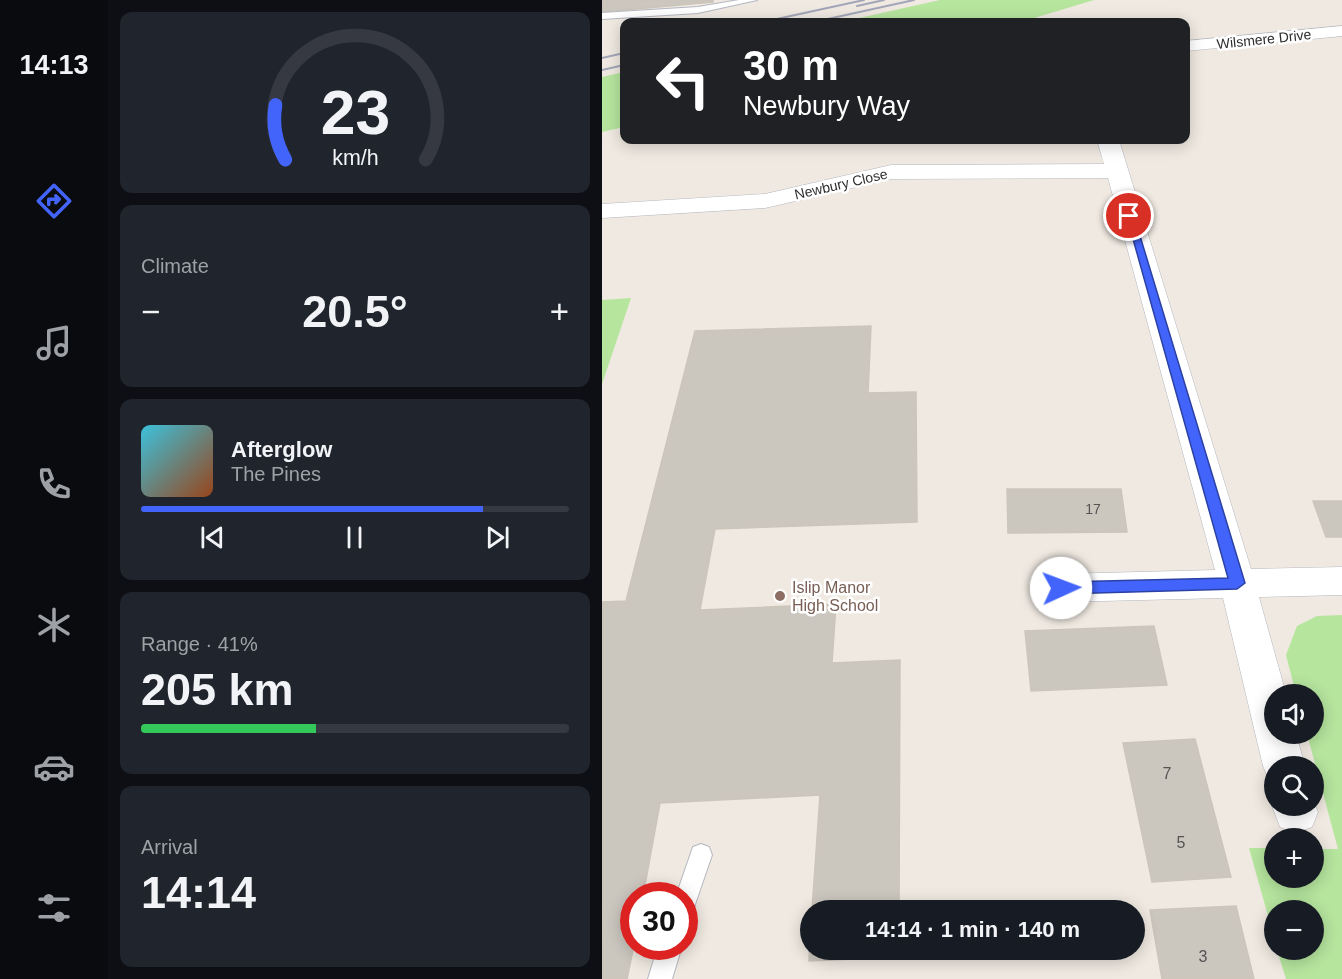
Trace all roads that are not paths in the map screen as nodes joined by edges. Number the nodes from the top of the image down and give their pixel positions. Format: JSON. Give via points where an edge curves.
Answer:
{"nodes":[{"id":1,"x":754,"y":0,"type":"edge"},
{"id":2,"x":602,"y":16,"type":"edge"},
{"id":3,"x":1334,"y":32,"type":"edge"},
{"id":4,"x":1190,"y":46,"type":"edge"},
{"id":5,"x":1337,"y":49,"type":"dead end"},
{"id":6,"x":1109,"y":144,"type":"edge"},
{"id":7,"x":1116,"y":171,"type":"junction"},
{"id":8,"x":602,"y":211,"type":"edge"},
{"id":9,"x":1343,"y":581,"type":"edge"},
{"id":10,"x":1237,"y":583,"type":"junction"},
{"id":11,"x":1061,"y":588,"type":"dead end"},
{"id":12,"x":1264,"y":687,"type":"edge"},
{"id":13,"x":701,"y":855,"type":"dead end"},
{"id":14,"x":692,"y":882,"type":"edge"},
{"id":15,"x":665,"y":960,"type":"edge"},
{"id":16,"x":659,"y":979,"type":"edge"}],
"edges":[{"from":1,"to":2,"type":"lane","via":[[698,10]]},
{"from":3,"to":4,"type":"street","name":"Wilsmere Drive"},
{"from":3,"to":5,"type":"street"},
{"from":6,"to":7,"type":"street"},
{"from":7,"to":8,"type":"street","name":"Newbury Close","via":[[891,172],[765,201]]},
{"from":7,"to":10,"type":"street"},
{"from":9,"to":10,"type":"street"},
{"from":10,"to":11,"type":"street"},
{"from":10,"to":12,"type":"street"},
{"from":13,"to":14,"type":"lane"},
{"from":15,"to":16,"type":"lane"}]}
